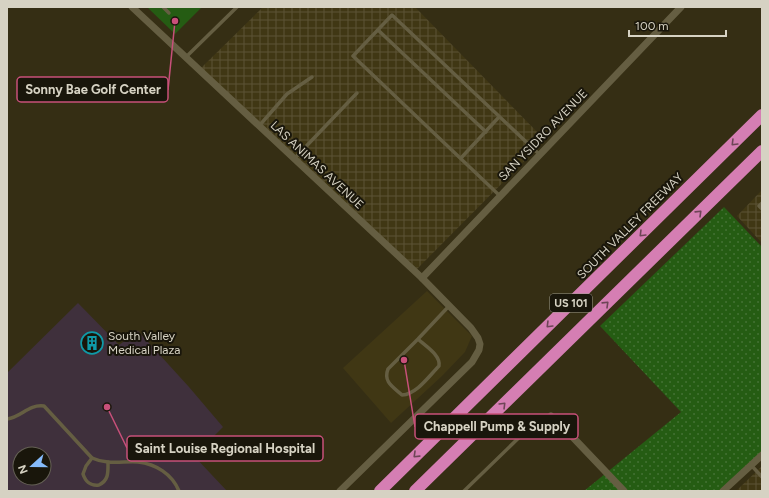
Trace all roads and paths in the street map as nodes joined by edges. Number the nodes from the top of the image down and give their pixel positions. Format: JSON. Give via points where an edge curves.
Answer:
{"nodes":[{"id":1,"x":132,"y":7,"type":"edge"},
{"id":2,"x":163,"y":7,"type":"edge"},
{"id":3,"x":237,"y":7,"type":"edge"},
{"id":4,"x":681,"y":7,"type":"edge"},
{"id":5,"x":169,"y":13,"type":"dead end"},
{"id":6,"x":378,"y":30,"type":"junction"},
{"id":7,"x":185,"y":58,"type":"junction"},
{"id":8,"x":312,"y":77,"type":"dead end"},
{"id":9,"x":357,"y":93,"type":"dead end"},
{"id":10,"x":762,"y":115,"type":"edge"},
{"id":11,"x":499,"y":117,"type":"junction"},
{"id":12,"x":259,"y":126,"type":"junction"},
{"id":13,"x":486,"y":132,"type":"junction"},
{"id":14,"x":762,"y":151,"type":"edge"},
{"id":15,"x":540,"y":155,"type":"junction"},
{"id":16,"x":461,"y":158,"type":"junction"},
{"id":17,"x":294,"y":159,"type":"junction"},
{"id":18,"x":500,"y":196,"type":"junction"},
{"id":19,"x":762,"y":203,"type":"edge"},
{"id":20,"x":762,"y":209,"type":"edge"},
{"id":21,"x":422,"y":278,"type":"junction"},
{"id":22,"x":449,"y":306,"type":"junction"},
{"id":23,"x":418,"y":339,"type":"junction"},
{"id":24,"x":550,"y":416,"type":"joint"},
{"id":25,"x":7,"y":419,"type":"edge"},
{"id":26,"x":762,"y":454,"type":"edge"},
{"id":27,"x":92,"y":458,"type":"junction"},
{"id":28,"x":108,"y":462,"type":"junction"},
{"id":29,"x":751,"y":465,"type":"junction"},
{"id":30,"x":762,"y":477,"type":"edge"},
{"id":31,"x":179,"y":491,"type":"edge"},
{"id":32,"x":340,"y":491,"type":"edge"},
{"id":33,"x":380,"y":491,"type":"edge"},
{"id":34,"x":415,"y":491,"type":"edge"},
{"id":35,"x":464,"y":491,"type":"edge"},
{"id":36,"x":624,"y":491,"type":"edge"},
{"id":37,"x":723,"y":491,"type":"edge"}],
"edges":[{"from":1,"to":7,"type":"street","name":"LAS ANIMAS AVENUE"},
{"from":2,"to":5,"type":"lane"},
{"from":3,"to":7,"type":"lane"},
{"from":4,"to":15,"type":"street","name":"SAN YSIDRO AVENUE"},
{"from":6,"to":11,"type":"lane","via":[[392,15]]},
{"from":6,"to":13,"type":"lane"},
{"from":6,"to":16,"type":"lane","via":[[353,56]]},
{"from":7,"to":12,"type":"street","name":"LAS ANIMAS AVENUE"},
{"from":8,"to":12,"type":"lane","via":[[287,94]]},
{"from":9,"to":17,"type":"lane"},
{"from":10,"to":33,"type":"highway","name":"SOUTH VALLEY FREEWAY","number":"US 101","one_way":true},
{"from":11,"to":13,"type":"lane"},
{"from":11,"to":15,"type":"lane"},
{"from":12,"to":17,"type":"street","name":"LAS ANIMAS AVENUE"},
{"from":13,"to":16,"type":"lane"},
{"from":34,"to":14,"type":"highway","number":"US 101","one_way":true},
{"from":15,"to":18,"type":"street","name":"SAN YSIDRO AVENUE"},
{"from":16,"to":18,"type":"lane"},
{"from":17,"to":21,"type":"street","name":"LAS ANIMAS AVENUE"},
{"from":18,"to":21,"type":"street","name":"SAN YSIDRO AVENUE"},
{"from":19,"to":20,"type":"lane","via":[[759,206]]},
{"from":21,"to":22,"type":"street","name":"LAS ANIMAS AVENUE"},
{"from":22,"to":23,"type":"lane"},
{"from":22,"to":32,"type":"street","name":"LAS ANIMAS AVENUE","via":[[478,338],[479,350],[472,362]]},
{"from":23,"to":23,"type":"lane","via":[[386,374],[387,381],[402,396],[414,392],[439,366],[437,356]]},
{"from":24,"to":35,"type":"lane","via":[[533,424]]},
{"from":24,"to":36,"type":"street"},
{"from":25,"to":27,"type":"lane","via":[[21,415],[30,407],[44,406]]},
{"from":26,"to":29,"type":"street"},
{"from":27,"to":28,"type":"lane"},
{"from":27,"to":28,"type":"lane","via":[[83,474],[91,485],[100,485],[106,480]]},
{"from":28,"to":31,"type":"lane","via":[[139,462],[155,466],[168,474]]},
{"from":29,"to":30,"type":"lane"},
{"from":29,"to":37,"type":"street"}]}
